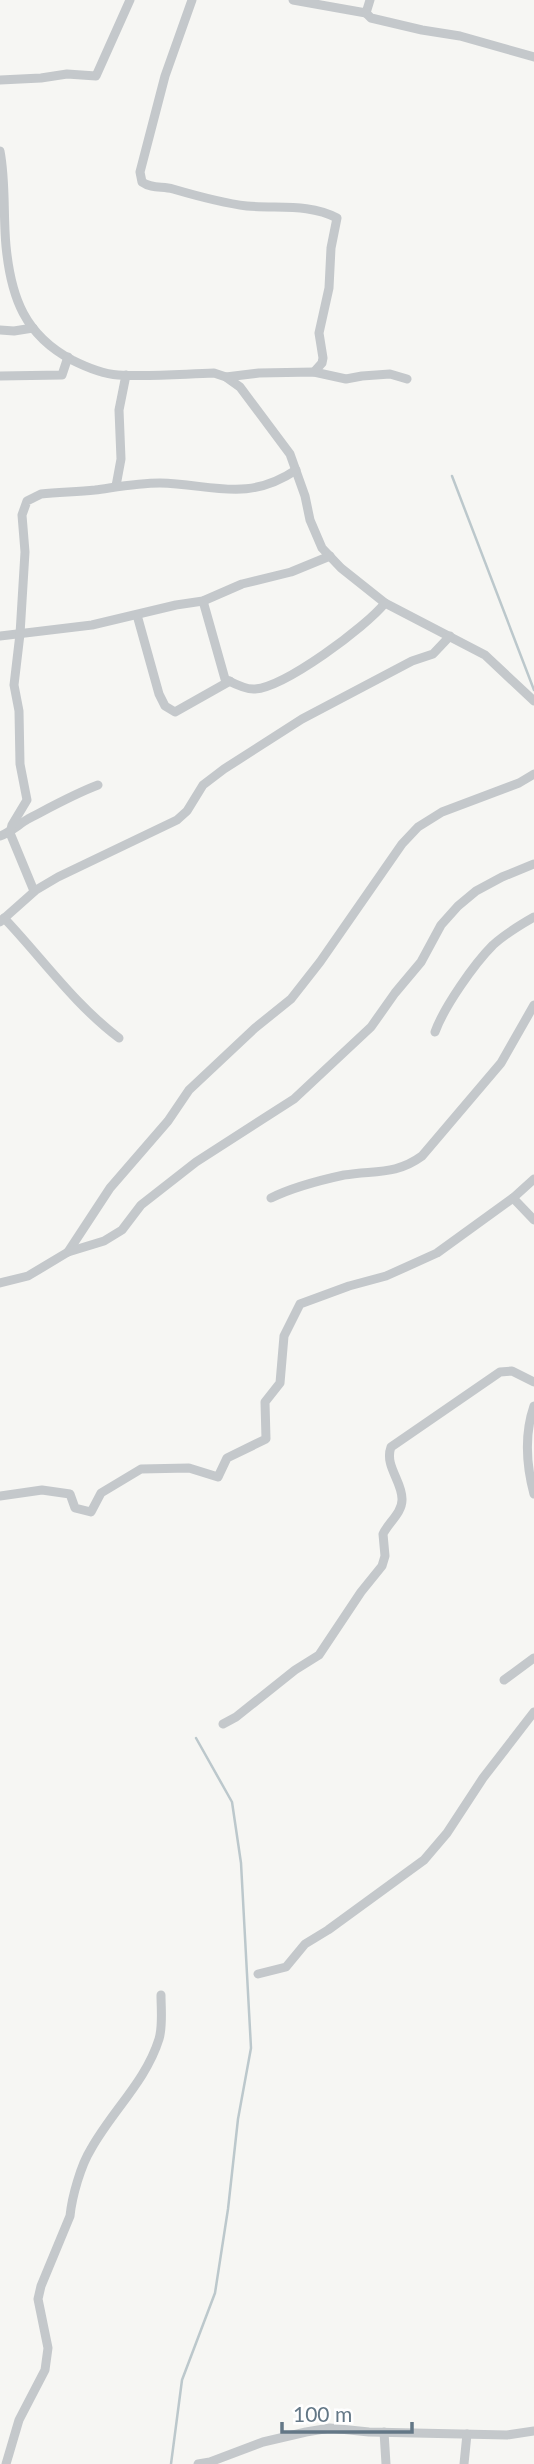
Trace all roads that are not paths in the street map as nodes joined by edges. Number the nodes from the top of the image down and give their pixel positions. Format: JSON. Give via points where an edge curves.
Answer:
{"nodes":[{"id":1,"x":130,"y":0,"type":"edge"},
{"id":2,"x":192,"y":0,"type":"edge"},
{"id":3,"x":296,"y":0,"type":"edge"},
{"id":4,"x":370,"y":0,"type":"edge"},
{"id":5,"x":366,"y":13,"type":"junction"},
{"id":6,"x":534,"y":57,"type":"edge"},
{"id":7,"x":0,"y":80,"type":"edge"},
{"id":8,"x":0,"y":151,"type":"edge"},
{"id":9,"x":3,"y":247,"type":"edge"},
{"id":10,"x":33,"y":328,"type":"junction"},
{"id":11,"x":0,"y":330,"type":"edge"},
{"id":12,"x":68,"y":357,"type":"junction"},
{"id":13,"x":314,"y":372,"type":"junction"},
{"id":14,"x":126,"y":375,"type":"junction"},
{"id":15,"x":0,"y":376,"type":"edge"},
{"id":16,"x":226,"y":377,"type":"junction"},
{"id":17,"x":407,"y":379,"type":"dead end"},
{"id":18,"x":296,"y":470,"type":"junction"},
{"id":19,"x":116,"y":486,"type":"junction"},
{"id":20,"x":330,"y":556,"type":"junction"},
{"id":21,"x":203,"y":601,"type":"junction"},
{"id":22,"x":385,"y":603,"type":"junction"},
{"id":23,"x":136,"y":615,"type":"junction"},
{"id":24,"x":20,"y":634,"type":"junction"},
{"id":25,"x":0,"y":636,"type":"edge"},
{"id":26,"x":450,"y":636,"type":"junction"},
{"id":27,"x":230,"y":681,"type":"junction"},
{"id":28,"x":534,"y":701,"type":"edge"},
{"id":29,"x":534,"y":774,"type":"edge"},
{"id":30,"x":98,"y":785,"type":"dead end"},
{"id":31,"x":5,"y":834,"type":"edge"},
{"id":32,"x":534,"y":864,"type":"edge"},
{"id":33,"x":34,"y":891,"type":"junction"},
{"id":34,"x":534,"y":917,"type":"edge"},
{"id":35,"x":2,"y":920,"type":"edge"},
{"id":36,"x":534,"y":1005,"type":"edge"},
{"id":37,"x":435,"y":1032,"type":"dead end"},
{"id":38,"x":119,"y":1038,"type":"dead end"},
{"id":39,"x":534,"y":1179,"type":"edge"},
{"id":40,"x":271,"y":1198,"type":"dead end"},
{"id":41,"x":513,"y":1198,"type":"junction"},
{"id":42,"x":534,"y":1220,"type":"edge"},
{"id":43,"x":68,"y":1252,"type":"junction"},
{"id":44,"x":0,"y":1283,"type":"edge"},
{"id":45,"x":534,"y":1382,"type":"edge"},
{"id":46,"x":534,"y":1406,"type":"edge"},
{"id":47,"x":534,"y":1494,"type":"edge"},
{"id":48,"x":0,"y":1496,"type":"edge"},
{"id":49,"x":534,"y":1658,"type":"edge"},
{"id":50,"x":503,"y":1680,"type":"dead end"},
{"id":51,"x":534,"y":1712,"type":"edge"},
{"id":52,"x":223,"y":1724,"type":"dead end"},
{"id":53,"x":258,"y":1974,"type":"dead end"},
{"id":54,"x":161,"y":1995,"type":"dead end"},
{"id":55,"x":534,"y":2431,"type":"edge"},
{"id":56,"x":384,"y":2432,"type":"junction"},
{"id":57,"x":467,"y":2434,"type":"junction"},
{"id":58,"x":6,"y":2464,"type":"edge"},
{"id":59,"x":198,"y":2464,"type":"edge"},
{"id":60,"x":386,"y":2464,"type":"edge"},
{"id":61,"x":464,"y":2464,"type":"edge"}],
"edges":[{"from":1,"to":7,"type":"street","via":[[96,76]]},
{"from":2,"to":13,"type":"street","via":[[165,76],[140,172],[142,183],[190,196],[304,208],[337,218],[319,333],[323,358]]},
{"from":3,"to":5,"type":"street"},
{"from":4,"to":5,"type":"street"},
{"from":5,"to":6,"type":"street","via":[[371,19],[460,36]]},
{"from":8,"to":9,"type":"street"},
{"from":9,"to":10,"type":"street","via":[[16,298]]},
{"from":10,"to":11,"type":"street"},
{"from":10,"to":12,"type":"street"},
{"from":12,"to":14,"type":"street","via":[[88,368]]},
{"from":12,"to":15,"type":"street","via":[[62,375]]},
{"from":13,"to":16,"type":"street"},
{"from":13,"to":17,"type":"street","via":[[346,379],[390,374]]},
{"from":14,"to":16,"type":"street","via":[[214,373]]},
{"from":14,"to":19,"type":"street","via":[[119,410],[121,459]]},
{"from":16,"to":18,"type":"street","via":[[240,387],[290,454]]},
{"from":18,"to":19,"type":"street","via":[[257,487],[230,491],[160,483]]},
{"from":18,"to":20,"type":"street","via":[[310,520]]},
{"from":19,"to":24,"type":"street","via":[[41,494],[27,501],[22,515]]},
{"from":20,"to":21,"type":"street"},
{"from":20,"to":22,"type":"street"},
{"from":21,"to":23,"type":"street"},
{"from":21,"to":27,"type":"street","via":[[225,679]]},
{"from":22,"to":26,"type":"street"},
{"from":22,"to":27,"type":"street","via":[[342,641],[275,683],[254,690]]},
{"from":23,"to":24,"type":"street"},
{"from":23,"to":27,"type":"street","via":[[165,706],[175,712]]},
{"from":24,"to":25,"type":"street"},
{"from":24,"to":31,"type":"street","via":[[14,685],[27,800]]},
{"from":26,"to":28,"type":"street","via":[[485,655]]},
{"from":26,"to":33,"type":"street","via":[[433,654],[302,719],[225,769],[203,785],[177,820]]},
{"from":29,"to":43,"type":"street","via":[[442,812],[418,827],[291,999],[189,1090],[110,1188]]},
{"from":30,"to":31,"type":"street"},
{"from":31,"to":33,"type":"street"},
{"from":32,"to":43,"type":"street","via":[[485,886],[458,906],[371,1027],[294,1099],[196,1162],[141,1205],[122,1230]]},
{"from":33,"to":35,"type":"street"},
{"from":34,"to":37,"type":"street","via":[[486,953],[446,1008]]},
{"from":35,"to":38,"type":"street","via":[[97,1021]]},
{"from":36,"to":40,"type":"street","via":[[502,1063],[410,1165],[345,1175]]},
{"from":39,"to":41,"type":"street"},
{"from":41,"to":42,"type":"street"},
{"from":41,"to":48,"type":"street","via":[[437,1253],[386,1276],[300,1304],[284,1336],[280,1383],[265,1402],[266,1439],[227,1458],[218,1477],[189,1468],[141,1469],[102,1493],[91,1512],[75,1508],[71,1494],[42,1490]]},
{"from":43,"to":44,"type":"street","via":[[28,1276]]},
{"from":45,"to":52,"type":"street","via":[[512,1371],[500,1372],[391,1447],[389,1459],[403,1498],[383,1534],[382,1566],[319,1655]]},
{"from":46,"to":47,"type":"street","via":[[527,1448]]},
{"from":49,"to":50,"type":"street"},
{"from":51,"to":53,"type":"street","via":[[424,1860],[305,1944],[286,1966]]},
{"from":54,"to":58,"type":"street","via":[[160,2035],[153,2055],[90,2150],[70,2216],[41,2286],[38,2307],[47,2360]]},
{"from":55,"to":57,"type":"street"},
{"from":56,"to":57,"type":"street"},
{"from":56,"to":59,"type":"street","via":[[330,2428],[306,2432]]},
{"from":56,"to":60,"type":"street"},
{"from":57,"to":61,"type":"street"}]}
